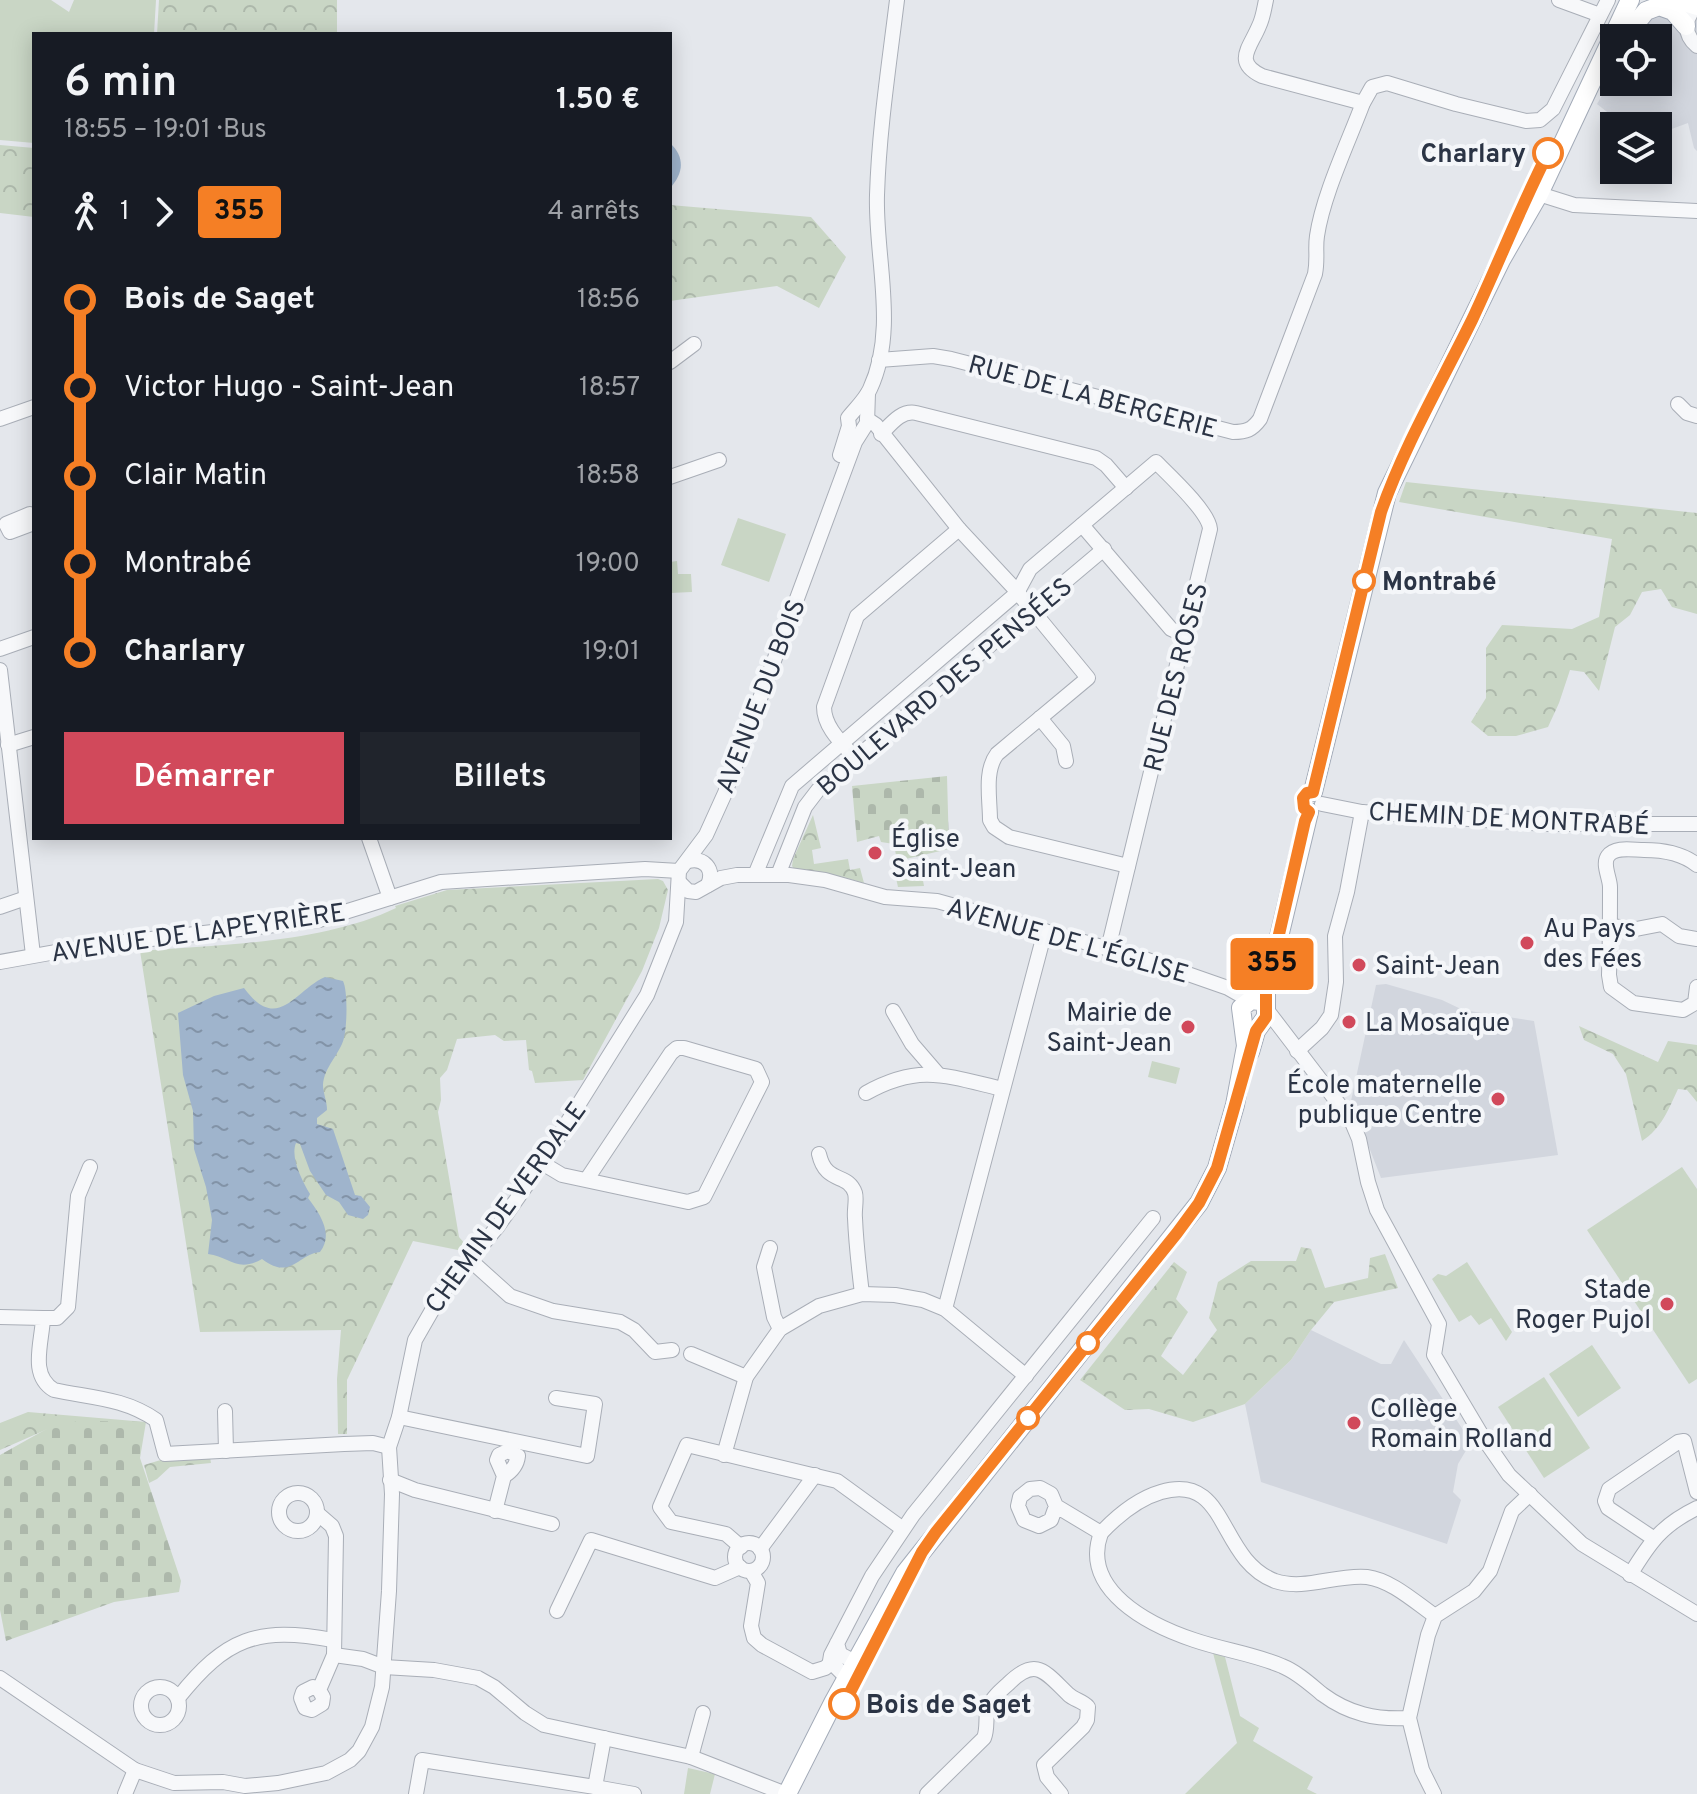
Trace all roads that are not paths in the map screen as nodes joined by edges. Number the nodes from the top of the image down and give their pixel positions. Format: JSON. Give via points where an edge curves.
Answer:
{"nodes":[{"id":1,"x":897,"y":0,"type":"edge"},
{"id":2,"x":1266,"y":0,"type":"edge"},
{"id":3,"x":1559,"y":0,"type":"edge"},
{"id":4,"x":1608,"y":0,"type":"edge"},
{"id":5,"x":1630,"y":0,"type":"edge"},
{"id":6,"x":1677,"y":0,"type":"edge"},
{"id":7,"x":1697,"y":6,"type":"edge"},
{"id":8,"x":1600,"y":15,"type":"junction"},
{"id":9,"x":1623,"y":24,"type":"edge"},
{"id":10,"x":1630,"y":24,"type":"edge"},
{"id":11,"x":1686,"y":26,"type":"junction"},
{"id":12,"x":1697,"y":46,"type":"edge"},
{"id":13,"x":1600,"y":59,"type":"edge"},
{"id":14,"x":1600,"y":70,"type":"edge"},
{"id":15,"x":1600,"y":73,"type":"edge"},
{"id":16,"x":1590,"y":88,"type":"junction"},
{"id":17,"x":1363,"y":103,"type":"junction"},
{"id":18,"x":1539,"y":194,"type":"junction"},
{"id":19,"x":1697,"y":211,"type":"edge"},
{"id":20,"x":1501,"y":260,"type":"junction"},
{"id":21,"x":694,"y":344,"type":"dead end"},
{"id":22,"x":672,"y":360,"type":"edge"},
{"id":23,"x":879,"y":362,"type":"junction"},
{"id":24,"x":1678,"y":404,"type":"dead end"},
{"id":25,"x":32,"y":408,"type":"edge"},
{"id":26,"x":1697,"y":416,"type":"edge"},
{"id":27,"x":0,"y":419,"type":"edge"},
{"id":28,"x":860,"y":422,"type":"junction"},
{"id":29,"x":881,"y":434,"type":"junction"},
{"id":30,"x":719,"y":460,"type":"dead end"},
{"id":31,"x":672,"y":476,"type":"edge"},
{"id":32,"x":1126,"y":488,"type":"junction"},
{"id":33,"x":1082,"y":525,"type":"junction"},
{"id":34,"x":959,"y":529,"type":"junction"},
{"id":35,"x":1104,"y":549,"type":"junction"},
{"id":36,"x":1017,"y":593,"type":"junction"},
{"id":37,"x":1031,"y":611,"type":"junction"},
{"id":38,"x":1184,"y":635,"type":"junction"},
{"id":39,"x":32,"y":638,"type":"edge"},
{"id":40,"x":0,"y":649,"type":"edge"},
{"id":41,"x":0,"y":670,"type":"edge"},
{"id":42,"x":1,"y":687,"type":"edge"},
{"id":43,"x":1040,"y":718,"type":"junction"},
{"id":44,"x":32,"y":738,"type":"edge"},
{"id":45,"x":841,"y":742,"type":"junction"},
{"id":46,"x":8,"y":745,"type":"junction"},
{"id":47,"x":856,"y":759,"type":"junction"},
{"id":48,"x":1066,"y":761,"type":"dead end"},
{"id":49,"x":6,"y":790,"type":"edge"},
{"id":50,"x":1315,"y":803,"type":"junction"},
{"id":51,"x":1362,"y":812,"type":"junction"},
{"id":52,"x":1697,"y":824,"type":"edge"},
{"id":53,"x":1665,"y":825,"type":"junction"},
{"id":54,"x":706,"y":835,"type":"junction"},
{"id":55,"x":370,"y":840,"type":"edge"},
{"id":56,"x":1665,"y":851,"type":"junction"},
{"id":57,"x":707,"y":865,"type":"junction"},
{"id":58,"x":1697,"y":865,"type":"edge"},
{"id":59,"x":1128,"y":866,"type":"junction"},
{"id":60,"x":682,"y":871,"type":"junction"},
{"id":61,"x":737,"y":875,"type":"junction"},
{"id":62,"x":755,"y":875,"type":"junction"},
{"id":63,"x":778,"y":875,"type":"junction"},
{"id":64,"x":1291,"y":880,"type":"junction"},
{"id":65,"x":702,"y":888,"type":"junction"},
{"id":66,"x":26,"y":898,"type":"junction"},
{"id":67,"x":390,"y":898,"type":"junction"},
{"id":68,"x":0,"y":907,"type":"edge"},
{"id":69,"x":676,"y":922,"type":"junction"},
{"id":70,"x":1611,"y":926,"type":"junction"},
{"id":71,"x":1045,"y":931,"type":"junction"},
{"id":72,"x":1697,"y":939,"type":"edge"},
{"id":73,"x":1108,"y":949,"type":"junction"},
{"id":74,"x":33,"y":955,"type":"junction"},
{"id":75,"x":0,"y":962,"type":"edge"},
{"id":76,"x":1697,"y":987,"type":"edge"},
{"id":77,"x":893,"y":1011,"type":"dead end"},
{"id":78,"x":1254,"y":1012,"type":"junction"},
{"id":79,"x":1297,"y":1051,"type":"junction"},
{"id":80,"x":937,"y":1073,"type":"junction"},
{"id":81,"x":1002,"y":1089,"type":"junction"},
{"id":82,"x":866,"y":1093,"type":"dead end"},
{"id":83,"x":819,"y":1154,"type":"dead end"},
{"id":84,"x":542,"y":1163,"type":"junction"},
{"id":85,"x":90,"y":1167,"type":"dead end"},
{"id":86,"x":587,"y":1179,"type":"junction"},
{"id":87,"x":1153,"y":1218,"type":"dead end"},
{"id":88,"x":770,"y":1248,"type":"dead end"},
{"id":89,"x":470,"y":1260,"type":"junction"},
{"id":90,"x":862,"y":1294,"type":"junction"},
{"id":91,"x":945,"y":1309,"type":"junction"},
{"id":92,"x":0,"y":1317,"type":"edge"},
{"id":93,"x":43,"y":1318,"type":"junction"},
{"id":94,"x":780,"y":1329,"type":"junction"},
{"id":95,"x":672,"y":1350,"type":"dead end"},
{"id":96,"x":691,"y":1354,"type":"dead end"},
{"id":97,"x":1026,"y":1376,"type":"junction"},
{"id":98,"x":746,"y":1377,"type":"junction"},
{"id":99,"x":1056,"y":1384,"type":"junction"},
{"id":100,"x":556,"y":1398,"type":"dead end"},
{"id":101,"x":1040,"y":1403,"type":"junction"},
{"id":102,"x":225,"y":1411,"type":"dead end"},
{"id":103,"x":399,"y":1417,"type":"junction"},
{"id":104,"x":389,"y":1447,"type":"junction"},
{"id":105,"x":226,"y":1451,"type":"junction"},
{"id":106,"x":724,"y":1455,"type":"junction"},
{"id":107,"x":815,"y":1475,"type":"junction"},
{"id":108,"x":504,"y":1476,"type":"dead end"},
{"id":109,"x":390,"y":1480,"type":"junction"},
{"id":110,"x":1697,"y":1492,"type":"edge"},
{"id":111,"x":1530,"y":1494,"type":"junction"},
{"id":112,"x":1056,"y":1506,"type":"dead end"},
{"id":113,"x":1697,"y":1508,"type":"edge"},
{"id":114,"x":495,"y":1511,"type":"junction"},
{"id":115,"x":317,"y":1513,"type":"dead end"},
{"id":116,"x":552,"y":1524,"type":"dead end"},
{"id":117,"x":903,"y":1529,"type":"junction"},
{"id":118,"x":1101,"y":1533,"type":"junction"},
{"id":119,"x":1653,"y":1538,"type":"junction"},
{"id":120,"x":741,"y":1547,"type":"junction"},
{"id":121,"x":760,"y":1549,"type":"junction"},
{"id":122,"x":745,"y":1569,"type":"junction"},
{"id":123,"x":1630,"y":1575,"type":"junction"},
{"id":124,"x":557,"y":1611,"type":"dead end"},
{"id":125,"x":1697,"y":1614,"type":"edge"},
{"id":126,"x":1435,"y":1616,"type":"junction"},
{"id":127,"x":333,"y":1640,"type":"junction"},
{"id":128,"x":334,"y":1655,"type":"junction"},
{"id":129,"x":845,"y":1662,"type":"junction"},
{"id":130,"x":384,"y":1667,"type":"junction"},
{"id":131,"x":0,"y":1678,"type":"edge"},
{"id":132,"x":319,"y":1690,"type":"dead end"},
{"id":133,"x":178,"y":1698,"type":"dead end"},
{"id":134,"x":703,"y":1713,"type":"dead end"},
{"id":135,"x":1409,"y":1718,"type":"junction"},
{"id":136,"x":604,"y":1738,"type":"junction"},
{"id":137,"x":691,"y":1757,"type":"junction"},
{"id":138,"x":135,"y":1770,"type":"junction"},
{"id":139,"x":278,"y":1783,"type":"junction"},
{"id":140,"x":595,"y":1787,"type":"junction"},
{"id":141,"x":237,"y":1791,"type":"edge"},
{"id":142,"x":125,"y":1794,"type":"edge"},
{"id":143,"x":259,"y":1794,"type":"edge"},
{"id":144,"x":416,"y":1794,"type":"edge"},
{"id":145,"x":634,"y":1794,"type":"edge"},
{"id":146,"x":786,"y":1794,"type":"edge"},
{"id":147,"x":799,"y":1794,"type":"edge"},
{"id":148,"x":927,"y":1794,"type":"edge"},
{"id":149,"x":1061,"y":1794,"type":"edge"},
{"id":150,"x":1434,"y":1794,"type":"edge"}],
"edges":[{"from":1,"to":23,"type":"street","name":"AVENUE DU BOIS","via":[[877,183],[884,308]]},
{"from":2,"to":17,"type":"street","via":[[1245,55],[1252,71]]},
{"from":3,"to":8,"type":"street"},
{"from":4,"to":8,"type":"street"},
{"from":5,"to":9,"type":"main road"},
{"from":6,"to":7,"type":"main road"},
{"from":7,"to":11,"type":"street"},
{"from":8,"to":17,"type":"street","via":[[1553,109],[1540,120],[1526,121],[1387,83],[1372,87]]},
{"from":10,"to":11,"type":"main road","via":[[1659,6],[1673,11]]},
{"from":11,"to":12,"type":"street"},
{"from":13,"to":20,"type":"main road","via":[[1517,214]]},
{"from":14,"to":16,"type":"main road"},
{"from":15,"to":16,"type":"main road"},
{"from":16,"to":18,"type":"main road"},
{"from":17,"to":23,"type":"street","name":"RUE DE LA BERGERIE","via":[[1324,210],[1315,274],[1260,419],[1246,432],[951,359]]},
{"from":18,"to":19,"type":"street","via":[[1574,205]]},
{"from":18,"to":20,"type":"main road"},
{"from":20,"to":50,"type":"main road","via":[[1387,493]]},
{"from":21,"to":22,"type":"street"},
{"from":23,"to":28,"type":"street","name":"AVENUE DU BOIS"},
{"from":24,"to":26,"type":"street"},
{"from":25,"to":27,"type":"street"},
{"from":28,"to":29,"type":"street"},
{"from":28,"to":54,"type":"street","name":"AVENUE DU BOIS","via":[[823,533]]},
{"from":29,"to":32,"type":"street","via":[[898,417],[916,413],[1096,458]]},
{"from":29,"to":34,"type":"street"},
{"from":30,"to":31,"type":"street"},
{"from":32,"to":33,"type":"street","name":"BOULEVARD DES PENSÉES"},
{"from":32,"to":38,"type":"street","name":"RUE DES ROSES","via":[[1156,462],[1210,523]]},
{"from":33,"to":35,"type":"street"},
{"from":33,"to":36,"type":"street","name":"BOULEVARD DES PENSÉES","via":[[1030,569]]},
{"from":34,"to":36,"type":"street"},
{"from":34,"to":45,"type":"street","via":[[853,622],[824,707],[827,725]]},
{"from":35,"to":37,"type":"street","name":"BOULEVARD DES PENSÉES"},
{"from":35,"to":38,"type":"street","via":[[1171,629]]},
{"from":36,"to":37,"type":"street"},
{"from":36,"to":45,"type":"street","name":"BOULEVARD DES PENSÉES"},
{"from":37,"to":43,"type":"street","via":[[1088,678]]},
{"from":37,"to":47,"type":"street","name":"BOULEVARD DES PENSÉES"},
{"from":38,"to":59,"type":"street","name":"RUE DES ROSES"},
{"from":39,"to":40,"type":"street"},
{"from":41,"to":42,"type":"street"},
{"from":42,"to":46,"type":"street"},
{"from":43,"to":48,"type":"street","via":[[1063,746]]},
{"from":43,"to":59,"type":"street","via":[[992,761],[994,827],[1009,837]]},
{"from":44,"to":46,"type":"street"},
{"from":45,"to":47,"type":"street"},
{"from":45,"to":62,"type":"street","name":"BOULEVARD DES PENSÉES","via":[[792,786]]},
{"from":46,"to":49,"type":"street"},
{"from":47,"to":63,"type":"street","name":"BOULEVARD DES PENSÉES","via":[[811,798]]},
{"from":49,"to":66,"type":"street"},
{"from":50,"to":51,"type":"street","name":"CHEMIN DE MONTRABÉ"},
{"from":50,"to":64,"type":"main road"},
{"from":51,"to":53,"type":"street","name":"CHEMIN DE MONTRABÉ","via":[[1546,824]]},
{"from":51,"to":79,"type":"street","via":[[1335,936],[1331,1015]]},
{"from":52,"to":53,"type":"street","name":"CHEMIN DE MONTRABÉ"},
{"from":53,"to":56,"type":"street"},
{"from":54,"to":57,"type":"street","name":"AVENUE DU BOIS"},
{"from":54,"to":60,"type":"street","name":"AVENUE DU BOIS"},
{"from":55,"to":67,"type":"street"},
{"from":56,"to":58,"type":"street"},
{"from":56,"to":70,"type":"street","via":[[1622,849],[1606,858]]},
{"from":57,"to":60,"type":"street","via":[[697,860]]},
{"from":57,"to":61,"type":"street","name":"AVENUE DE L'ÉGLISE"},
{"from":57,"to":65,"type":"street","via":[[710,871]]},
{"from":59,"to":73,"type":"street","name":"RUE DES ROSES"},
{"from":60,"to":65,"type":"street","via":[[688,891]]},
{"from":60,"to":67,"type":"street","name":"AVENUE DE LAPEYRIÈRE","via":[[441,882]]},
{"from":60,"to":69,"type":"street","name":"CHEMIN DE VERDALE"},
{"from":61,"to":62,"type":"street","name":"AVENUE DE L'ÉGLISE"},
{"from":61,"to":65,"type":"street","name":"AVENUE DE L'ÉGLISE"},
{"from":62,"to":63,"type":"street","name":"AVENUE DE L'ÉGLISE"},
{"from":63,"to":71,"type":"street","name":"AVENUE DE L'ÉGLISE","via":[[825,880],[885,897],[937,901]]},
{"from":64,"to":78,"type":"main road"},
{"from":64,"to":78,"type":"main road"},
{"from":65,"to":69,"type":"street","name":"CHEMIN DE VERDALE"},
{"from":66,"to":68,"type":"street"},
{"from":66,"to":74,"type":"street"},
{"from":67,"to":74,"type":"street","name":"AVENUE DE LAPEYRIÈRE","via":[[319,920]]},
{"from":69,"to":84,"type":"street","name":"CHEMIN DE VERDALE","via":[[647,995]]},
{"from":70,"to":72,"type":"street","via":[[1662,924],[1679,936]]},
{"from":70,"to":76,"type":"street","via":[[1609,981],[1625,998],[1683,1010],[1695,1003]]},
{"from":71,"to":73,"type":"street","name":"AVENUE DE L'ÉGLISE"},
{"from":71,"to":81,"type":"street"},
{"from":73,"to":78,"type":"street","name":"AVENUE DE L'ÉGLISE","via":[[1228,988]]},
{"from":74,"to":75,"type":"street","name":"AVENUE DE LAPEYRIÈRE"},
{"from":77,"to":80,"type":"street"},
{"from":78,"to":79,"type":"street","name":"AVENUE DE L'ÉGLISE"},
{"from":78,"to":99,"type":"main road","via":[[1221,1157],[1199,1203]]},
{"from":79,"to":111,"type":"street","via":[[1355,1128],[1377,1210],[1439,1324],[1437,1361],[1501,1466]]},
{"from":80,"to":81,"type":"street"},
{"from":80,"to":82,"type":"street","via":[[890,1081]]},
{"from":81,"to":91,"type":"street"},
{"from":83,"to":90,"type":"street","via":[[822,1167],[849,1183],[856,1195]]},
{"from":84,"to":86,"type":"street","via":[[562,1175]]},
{"from":84,"to":89,"type":"street","name":"CHEMIN DE VERDALE"},
{"from":85,"to":93,"type":"street","via":[[78,1196],[68,1307],[57,1318]]},
{"from":86,"to":86,"type":"street","via":[[688,1202],[704,1197],[762,1082],[756,1069],[677,1048]]},
{"from":87,"to":97,"type":"street"},
{"from":88,"to":94,"type":"street","via":[[764,1267]]},
{"from":89,"to":95,"type":"street","via":[[510,1296],[553,1311],[620,1322],[655,1352]]},
{"from":89,"to":103,"type":"street","name":"CHEMIN DE VERDALE","via":[[433,1306],[415,1340]]},
{"from":90,"to":91,"type":"street","via":[[909,1298]]},
{"from":90,"to":94,"type":"street","via":[[819,1306]]},
{"from":91,"to":97,"type":"street"},
{"from":92,"to":93,"type":"street"},
{"from":93,"to":105,"type":"street","via":[[39,1372],[46,1385],[141,1410],[156,1420],[165,1454]]},
{"from":94,"to":98,"type":"street"},
{"from":96,"to":98,"type":"street"},
{"from":97,"to":99,"type":"street"},
{"from":97,"to":101,"type":"street"},
{"from":97,"to":117,"type":"street"},
{"from":98,"to":106,"type":"street"},
{"from":99,"to":101,"type":"main road"},
{"from":100,"to":103,"type":"street","via":[[595,1404],[587,1456]]},
{"from":101,"to":129,"type":"main road","via":[[922,1552]]},
{"from":102,"to":105,"type":"street"},
{"from":103,"to":104,"type":"street","name":"CHEMIN DE VERDALE"},
{"from":104,"to":105,"type":"street","via":[[373,1443]]},
{"from":104,"to":109,"type":"street","name":"CHEMIN DE VERDALE"},
{"from":106,"to":107,"type":"street"},
{"from":106,"to":120,"type":"street","via":[[687,1445],[660,1507],[671,1522],[726,1534]]},
{"from":107,"to":117,"type":"street","via":[[847,1485]]},
{"from":107,"to":121,"type":"street"},
{"from":108,"to":114,"type":"street"},
{"from":109,"to":114,"type":"street"},
{"from":109,"to":130,"type":"street","name":"CHEMIN DE VERDALE"},
{"from":110,"to":119,"type":"street","via":[[1684,1441],[1609,1489],[1608,1508]]},
{"from":111,"to":123,"type":"street","via":[[1582,1544]]},
{"from":111,"to":126,"type":"street","via":[[1512,1511],[1490,1571],[1474,1591]]},
{"from":112,"to":118,"type":"street"},
{"from":113,"to":119,"type":"street"},
{"from":114,"to":116,"type":"street"},
{"from":115,"to":127,"type":"street","via":[[336,1536]]},
{"from":117,"to":129,"type":"street","via":[[868,1583]]},
{"from":118,"to":126,"type":"street","via":[[1125,1510],[1156,1493],[1195,1490],[1213,1506],[1241,1556],[1260,1574],[1290,1584],[1368,1577]]},
{"from":118,"to":135,"type":"street","via":[[1099,1574],[1120,1600],[1157,1625],[1288,1668],[1356,1713]]},
{"from":119,"to":123,"type":"street"},
{"from":120,"to":121,"type":"street","via":[[751,1544]]},
{"from":120,"to":122,"type":"street","via":[[736,1554]]},
{"from":121,"to":122,"type":"street","via":[[762,1563]]},
{"from":122,"to":124,"type":"street","via":[[715,1578],[591,1540]]},
{"from":122,"to":129,"type":"street","via":[[758,1583],[754,1638],[812,1672]]},
{"from":123,"to":125,"type":"street"},
{"from":126,"to":135,"type":"street"},
{"from":127,"to":128,"type":"street"},
{"from":127,"to":133,"type":"street","via":[[275,1635],[243,1641],[210,1661]]},
{"from":128,"to":130,"type":"street"},
{"from":128,"to":132,"type":"street"},
{"from":129,"to":146,"type":"main road"},
{"from":129,"to":147,"type":"main road"},
{"from":130,"to":136,"type":"street","via":[[478,1678],[544,1725]]},
{"from":130,"to":139,"type":"street","name":"CHEMIN DE VERDALE","via":[[372,1727],[359,1751],[326,1773]]},
{"from":131,"to":138,"type":"street","name":"CHEMIN DE VERDALE"},
{"from":134,"to":137,"type":"street"},
{"from":135,"to":150,"type":"street"},
{"from":136,"to":137,"type":"street"},
{"from":136,"to":140,"type":"street"},
{"from":137,"to":146,"type":"street"},
{"from":138,"to":141,"type":"street","name":"CHEMIN DE VERDALE","via":[[174,1783],[215,1783]]},
{"from":138,"to":142,"type":"street"},
{"from":139,"to":141,"type":"street","name":"CHEMIN DE VERDALE"},
{"from":139,"to":143,"type":"street","name":"CHEMIN DE VERDALE"},
{"from":140,"to":144,"type":"street","via":[[422,1760]]},
{"from":140,"to":145,"type":"street"},
{"from":148,"to":149,"type":"street","via":[[984,1738],[994,1698],[1022,1671],[1039,1668],[1086,1704],[1089,1712],[1083,1727],[1044,1765]]}]}
